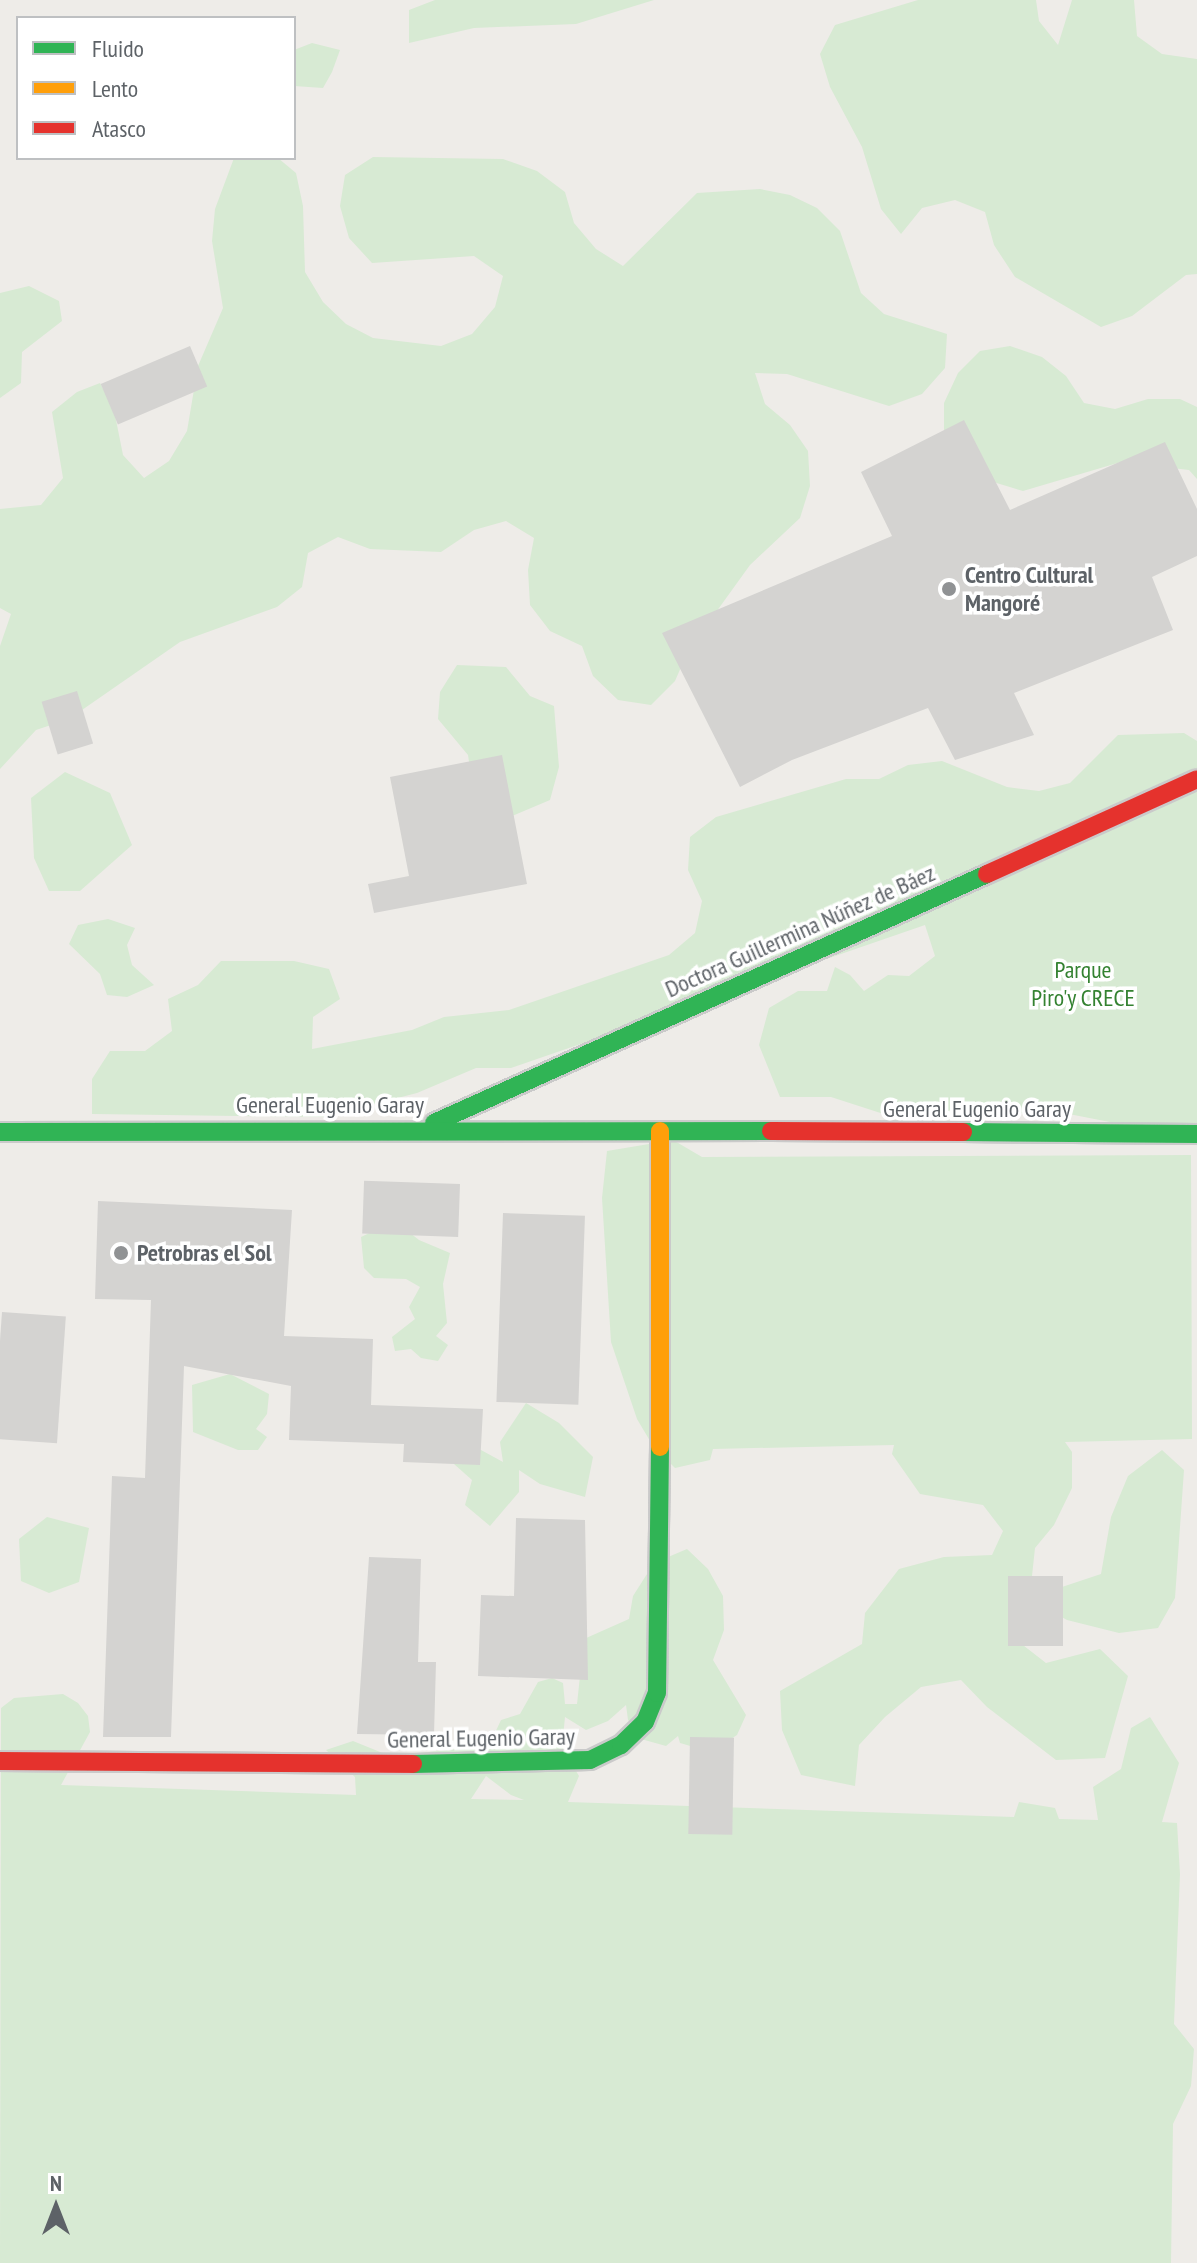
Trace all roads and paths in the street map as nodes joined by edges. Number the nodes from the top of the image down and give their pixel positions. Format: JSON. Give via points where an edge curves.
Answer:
{"nodes":[{"id":1,"x":1197,"y":779,"type":"edge"},
{"id":2,"x":423,"y":1128,"type":"junction"},
{"id":3,"x":660,"y":1131,"type":"junction"},
{"id":4,"x":0,"y":1132,"type":"edge"},
{"id":5,"x":1197,"y":1134,"type":"edge"},
{"id":6,"x":0,"y":1761,"type":"edge"}],
"edges":[{"from":1,"to":2,"type":"street","name":"Doctora Guillermina Núñez de Báez"},
{"from":2,"to":3,"type":"street","name":"General Eugenio Garay"},
{"from":2,"to":4,"type":"street","name":"General Eugenio Garay"},
{"from":3,"to":5,"type":"street","name":"General Eugenio Garay"},
{"from":3,"to":6,"type":"street","name":"General Eugenio Garay","via":[[657,1693],[645,1722],[621,1745],[590,1760],[544,1765]]}]}
